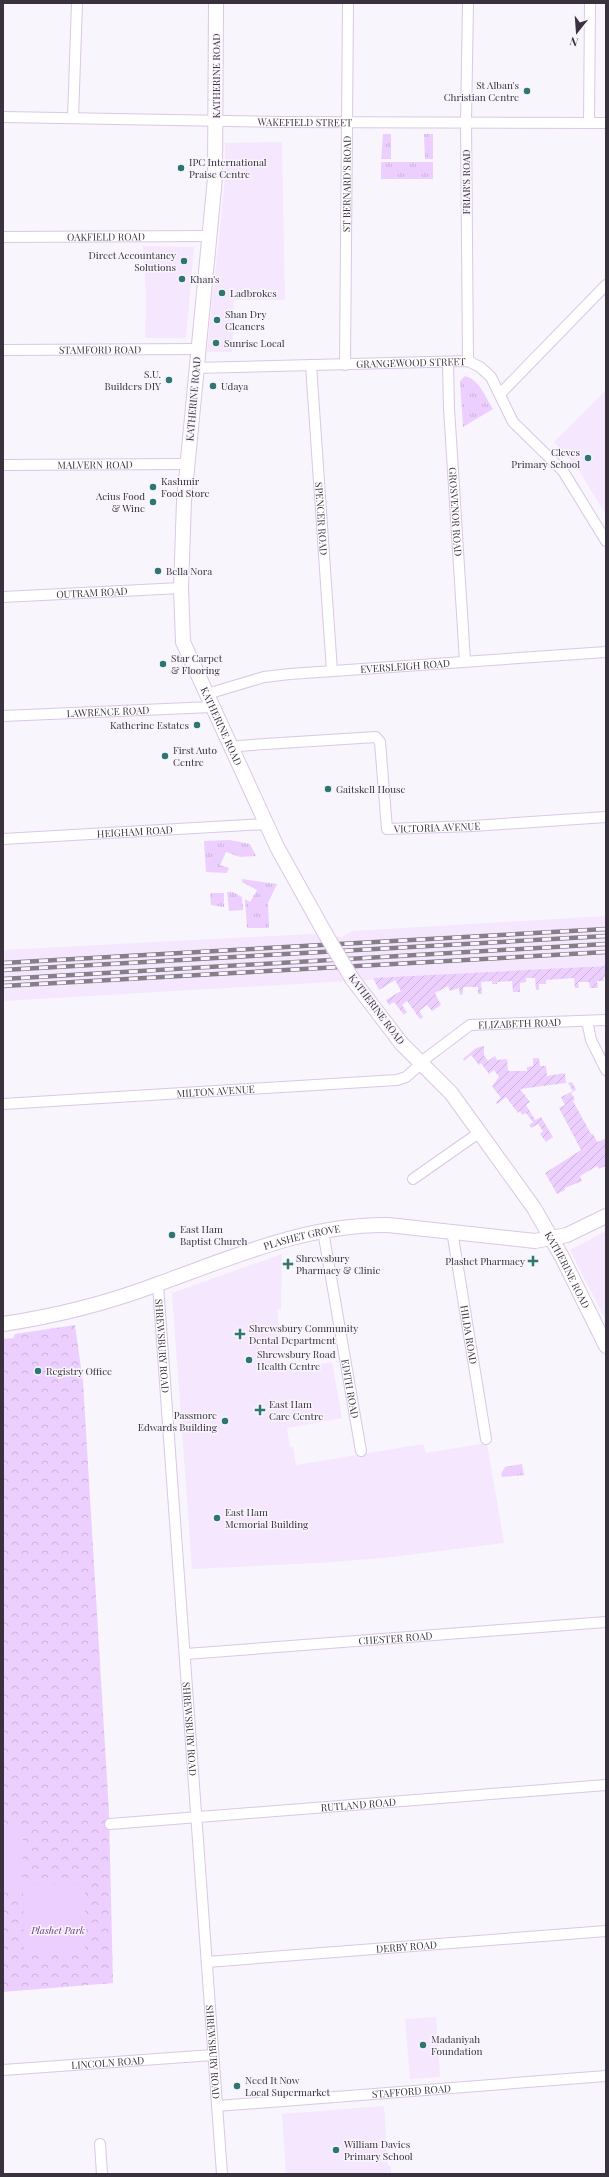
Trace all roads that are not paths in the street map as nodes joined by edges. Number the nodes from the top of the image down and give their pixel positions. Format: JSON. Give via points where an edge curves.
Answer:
{"nodes":[{"id":1,"x":77,"y":3,"type":"edge"},
{"id":2,"x":216,"y":3,"type":"edge"},
{"id":3,"x":348,"y":3,"type":"edge"},
{"id":4,"x":468,"y":3,"type":"edge"},
{"id":5,"x":590,"y":3,"type":"edge"},
{"id":6,"x":3,"y":117,"type":"edge"},
{"id":7,"x":73,"y":118,"type":"junction"},
{"id":8,"x":216,"y":121,"type":"junction"},
{"id":9,"x":466,"y":121,"type":"junction"},
{"id":10,"x":347,"y":122,"type":"junction"},
{"id":11,"x":589,"y":123,"type":"junction"},
{"id":12,"x":606,"y":123,"type":"edge"},
{"id":13,"x":210,"y":236,"type":"junction"},
{"id":14,"x":3,"y":237,"type":"edge"},
{"id":15,"x":606,"y":285,"type":"edge"},
{"id":16,"x":197,"y":349,"type":"junction"},
{"id":17,"x":3,"y":350,"type":"edge"},
{"id":18,"x":468,"y":361,"type":"junction"},
{"id":19,"x":448,"y":362,"type":"junction"},
{"id":20,"x":345,"y":365,"type":"junction"},
{"id":21,"x":311,"y":366,"type":"junction"},
{"id":22,"x":196,"y":368,"type":"junction"},
{"id":23,"x":500,"y":394,"type":"junction"},
{"id":24,"x":186,"y":464,"type":"junction"},
{"id":25,"x":3,"y":465,"type":"edge"},
{"id":26,"x":606,"y":541,"type":"edge"},
{"id":27,"x":181,"y":588,"type":"junction"},
{"id":28,"x":3,"y":597,"type":"edge"},
{"id":29,"x":606,"y":652,"type":"edge"},
{"id":30,"x":465,"y":661,"type":"junction"},
{"id":31,"x":332,"y":671,"type":"junction"},
{"id":32,"x":210,"y":700,"type":"junction"},
{"id":33,"x":3,"y":716,"type":"edge"},
{"id":34,"x":231,"y":750,"type":"junction"},
{"id":35,"x":606,"y":817,"type":"edge"},
{"id":36,"x":266,"y":824,"type":"junction"},
{"id":37,"x":3,"y":839,"type":"edge"},
{"id":38,"x":606,"y":1020,"type":"edge"},
{"id":39,"x":587,"y":1022,"type":"junction"},
{"id":40,"x":421,"y":1062,"type":"junction"},
{"id":41,"x":606,"y":1070,"type":"edge"},
{"id":42,"x":3,"y":1104,"type":"edge"},
{"id":43,"x":480,"y":1132,"type":"junction"},
{"id":44,"x":413,"y":1179,"type":"dead end"},
{"id":45,"x":606,"y":1216,"type":"edge"},
{"id":46,"x":322,"y":1231,"type":"junction"},
{"id":47,"x":454,"y":1231,"type":"junction"},
{"id":48,"x":552,"y":1238,"type":"junction"},
{"id":49,"x":158,"y":1284,"type":"junction"},
{"id":50,"x":3,"y":1324,"type":"edge"},
{"id":51,"x":606,"y":1346,"type":"edge"},
{"id":52,"x":486,"y":1439,"type":"dead end"},
{"id":53,"x":361,"y":1451,"type":"dead end"},
{"id":54,"x":606,"y":1622,"type":"edge"},
{"id":55,"x":186,"y":1654,"type":"junction"},
{"id":56,"x":606,"y":1785,"type":"edge"},
{"id":57,"x":197,"y":1817,"type":"junction"},
{"id":58,"x":110,"y":1824,"type":"dead end"},
{"id":59,"x":606,"y":1931,"type":"edge"},
{"id":60,"x":208,"y":1962,"type":"junction"},
{"id":61,"x":213,"y":2055,"type":"junction"},
{"id":62,"x":3,"y":2070,"type":"edge"},
{"id":63,"x":606,"y":2076,"type":"edge"},
{"id":64,"x":217,"y":2106,"type":"junction"},
{"id":65,"x":100,"y":2144,"type":"dead end"},
{"id":66,"x":102,"y":2174,"type":"edge"},
{"id":67,"x":222,"y":2174,"type":"edge"}],
"edges":[{"from":1,"to":7,"type":"street"},
{"from":2,"to":8,"type":"main road","name":"KATHERINE ROAD"},
{"from":3,"to":10,"type":"street","name":"ST BERNARD'S ROAD"},
{"from":4,"to":9,"type":"street","name":"FRIAR'S ROAD"},
{"from":5,"to":11,"type":"street"},
{"from":6,"to":7,"type":"street","name":"WAKEFIELD STREET"},
{"from":7,"to":8,"type":"street","name":"WAKEFIELD STREET"},
{"from":8,"to":10,"type":"street","name":"WAKEFIELD STREET"},
{"from":8,"to":13,"type":"main road","name":"KATHERINE ROAD"},
{"from":9,"to":10,"type":"street","name":"WAKEFIELD STREET"},
{"from":9,"to":11,"type":"street","name":"WAKEFIELD STREET"},
{"from":9,"to":18,"type":"street","name":"FRIAR'S ROAD"},
{"from":10,"to":20,"type":"street","name":"ST BERNARD'S ROAD"},
{"from":11,"to":12,"type":"street","name":"WAKEFIELD STREET"},
{"from":13,"to":14,"type":"street","name":"OAKFIELD ROAD"},
{"from":13,"to":16,"type":"main road","name":"KATHERINE ROAD"},
{"from":15,"to":23,"type":"street"},
{"from":16,"to":17,"type":"street","name":"STAMFORD ROAD"},
{"from":16,"to":22,"type":"main road","name":"KATHERINE ROAD"},
{"from":18,"to":19,"type":"street","name":"GRANGEWOOD STREET"},
{"from":18,"to":23,"type":"street","name":"GRANGEWOOD STREET","via":[[480,367],[491,378]]},
{"from":19,"to":20,"type":"street","name":"GRANGEWOOD STREET"},
{"from":19,"to":30,"type":"street","name":"GROSVENOR ROAD"},
{"from":20,"to":21,"type":"street","name":"GRANGEWOOD STREET"},
{"from":21,"to":22,"type":"street","name":"GRANGEWOOD STREET"},
{"from":21,"to":31,"type":"street","name":"SPENCER ROAD"},
{"from":22,"to":24,"type":"main road","name":"KATHERINE ROAD"},
{"from":23,"to":26,"type":"street","name":"GRANGEWOOD STREET","via":[[514,422],[564,471]]},
{"from":24,"to":25,"type":"street","name":"MALVERN ROAD"},
{"from":24,"to":27,"type":"main road","name":"KATHERINE ROAD"},
{"from":27,"to":28,"type":"street","name":"OUTRAM ROAD"},
{"from":27,"to":32,"type":"main road","name":"KATHERINE ROAD","via":[[184,642]]},
{"from":29,"to":30,"type":"street","name":"EVERSLEIGH ROAD"},
{"from":30,"to":31,"type":"street","name":"EVERSLEIGH ROAD"},
{"from":31,"to":32,"type":"street","name":"EVERSLEIGH ROAD","via":[[264,677]]},
{"from":32,"to":33,"type":"street","name":"LAWRENCE ROAD"},
{"from":32,"to":34,"type":"main road","name":"KATHERINE ROAD"},
{"from":34,"to":35,"type":"street","name":"VICTORIA AVENUE","via":[[239,746],[376,737],[380,742],[387,829]]},
{"from":34,"to":36,"type":"main road","name":"KATHERINE ROAD"},
{"from":36,"to":37,"type":"street","name":"HEIGHAM ROAD"},
{"from":36,"to":40,"type":"main road","name":"KATHERINE ROAD","bridge":true,"via":[[353,980],[401,1043]]},
{"from":38,"to":39,"type":"street","name":"ELIZABETH ROAD"},
{"from":39,"to":40,"type":"street","name":"ELIZABETH ROAD","via":[[470,1025]]},
{"from":39,"to":41,"type":"street","via":[[591,1040]]},
{"from":40,"to":42,"type":"street","name":"MILTON AVENUE","via":[[406,1077],[397,1080]]},
{"from":40,"to":43,"type":"main road","name":"KATHERINE ROAD","via":[[451,1093]]},
{"from":43,"to":44,"type":"street"},
{"from":43,"to":48,"type":"main road","name":"KATHERINE ROAD"},
{"from":45,"to":48,"type":"main road","name":"PLASHET GROVE","via":[[576,1232]]},
{"from":46,"to":47,"type":"main road","name":"PLASHET GROVE","via":[[367,1225]]},
{"from":46,"to":49,"type":"main road","name":"PLASHET GROVE","via":[[254,1249]]},
{"from":46,"to":53,"type":"street","name":"EDITH ROAD"},
{"from":47,"to":48,"type":"main road","name":"PLASHET GROVE","via":[[524,1240]]},
{"from":47,"to":52,"type":"street","name":"HILDA ROAD","via":[[453,1238]]},
{"from":48,"to":51,"type":"main road","name":"KATHERINE ROAD"},
{"from":49,"to":50,"type":"main road","name":"PLASHET GROVE","via":[[84,1308]]},
{"from":49,"to":55,"type":"street","name":"SHREWSBURY ROAD"},
{"from":54,"to":55,"type":"street","name":"CHESTER ROAD"},
{"from":55,"to":57,"type":"street","name":"SHREWSBURY ROAD"},
{"from":56,"to":57,"type":"street","name":"RUTLAND ROAD"},
{"from":57,"to":58,"type":"street","name":"RUTLAND ROAD"},
{"from":57,"to":60,"type":"street","name":"SHREWSBURY ROAD"},
{"from":59,"to":60,"type":"street","name":"DERBY ROAD"},
{"from":60,"to":61,"type":"street","name":"SHREWSBURY ROAD"},
{"from":61,"to":62,"type":"street","name":"LINCOLN ROAD"},
{"from":61,"to":64,"type":"street","name":"SHREWSBURY ROAD"},
{"from":63,"to":64,"type":"street","name":"STAFFORD ROAD"},
{"from":64,"to":67,"type":"street","name":"SHREWSBURY ROAD"},
{"from":65,"to":66,"type":"street"}]}
